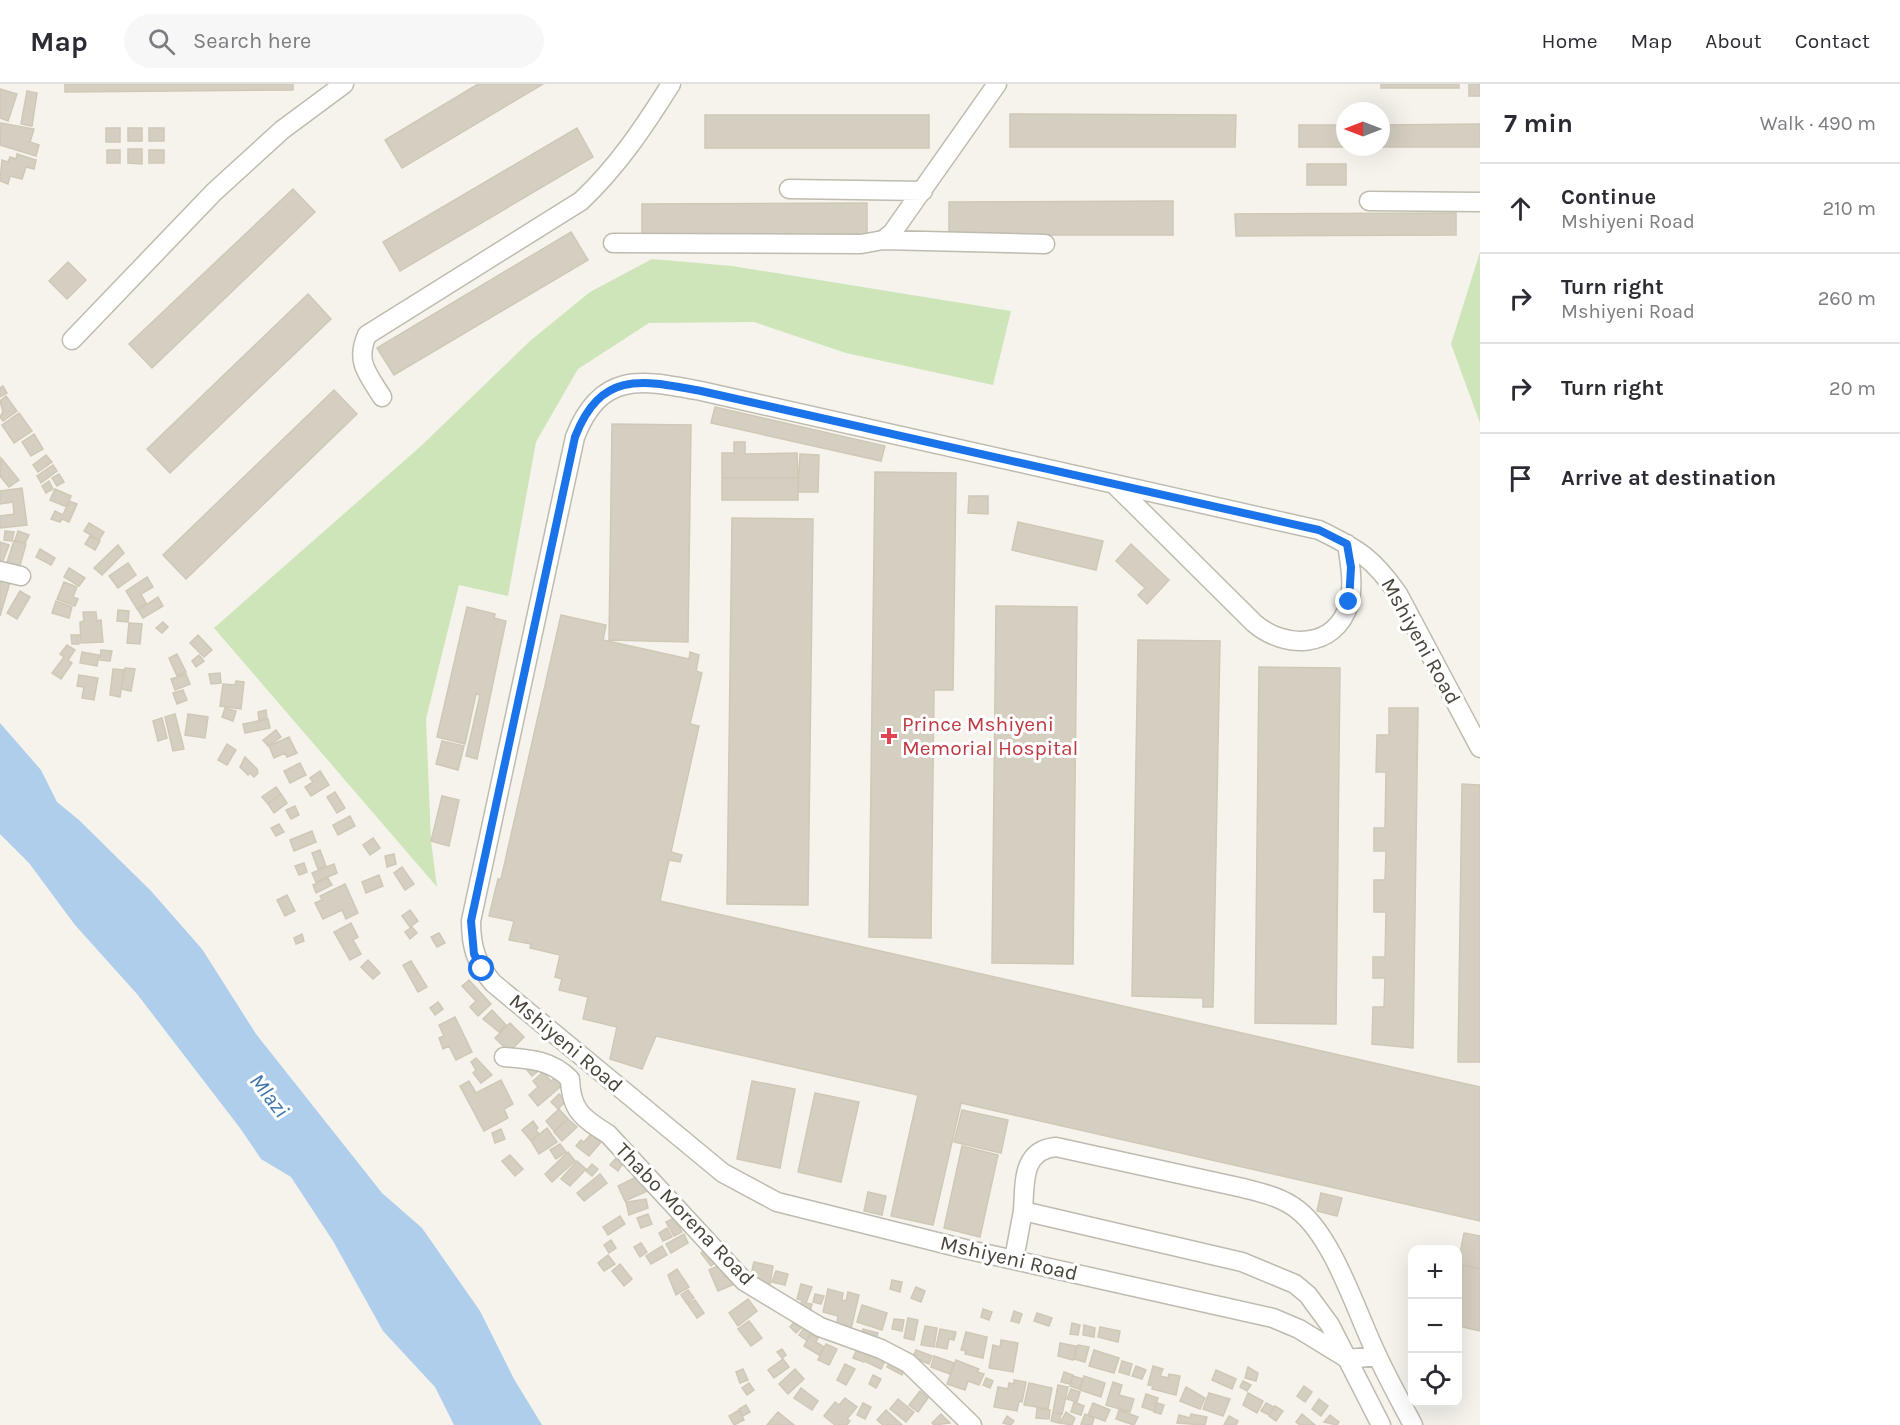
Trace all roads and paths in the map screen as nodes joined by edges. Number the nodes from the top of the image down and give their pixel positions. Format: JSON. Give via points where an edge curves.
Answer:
{"nodes":[{"id":1,"x":344,"y":84,"type":"edge"},
{"id":2,"x":671,"y":84,"type":"edge"},
{"id":3,"x":998,"y":84,"type":"edge"},
{"id":4,"x":789,"y":189,"type":"dead end"},
{"id":5,"x":923,"y":191,"type":"junction"},
{"id":6,"x":1369,"y":201,"type":"dead end"},
{"id":7,"x":1480,"y":202,"type":"edge"},
{"id":8,"x":883,"y":240,"type":"junction"},
{"id":9,"x":613,"y":243,"type":"dead end"},
{"id":10,"x":1045,"y":244,"type":"dead end"},
{"id":11,"x":72,"y":340,"type":"dead end"},
{"id":12,"x":382,"y":396,"type":"dead end"},
{"id":13,"x":1114,"y":484,"type":"junction"},
{"id":14,"x":1347,"y":544,"type":"junction"},
{"id":15,"x":0,"y":571,"type":"edge"},
{"id":16,"x":21,"y":576,"type":"dead end"},
{"id":17,"x":1480,"y":748,"type":"edge"},
{"id":18,"x":504,"y":1057,"type":"dead end"},
{"id":19,"x":1023,"y":1211,"type":"junction"},
{"id":20,"x":1014,"y":1259,"type":"junction"},
{"id":21,"x":1377,"y":1356,"type":"junction"},
{"id":22,"x":1348,"y":1359,"type":"junction"},
{"id":23,"x":972,"y":1425,"type":"edge"},
{"id":24,"x":1382,"y":1425,"type":"edge"},
{"id":25,"x":1413,"y":1425,"type":"edge"}],
"edges":[{"from":1,"to":11,"type":"street","via":[[282,130],[214,192]]},
{"from":2,"to":12,"type":"street","via":[[631,147],[580,201],[367,335],[361,350],[363,365]]},
{"from":3,"to":5,"type":"street"},
{"from":4,"to":5,"type":"street"},
{"from":5,"to":8,"type":"street"},
{"from":6,"to":7,"type":"street"},
{"from":8,"to":9,"type":"street","via":[[824,244]]},
{"from":8,"to":10,"type":"street"},
{"from":13,"to":14,"type":"street","name":"Mshiyeni Road","via":[[1319,530]]},
{"from":13,"to":14,"type":"street","via":[[1254,623],[1278,639],[1304,642],[1321,636],[1345,615],[1351,585]]},
{"from":13,"to":20,"type":"street","name":"Mshiyeni Road","via":[[651,381],[620,384],[605,392],[583,417],[575,437],[471,921],[474,954],[493,983],[692,1148],[745,1187],[777,1202]]},
{"from":14,"to":17,"type":"street","name":"Mshiyeni Road","via":[[1374,561],[1398,594]]},
{"from":15,"to":16,"type":"street"},
{"from":18,"to":23,"type":"street","name":"Thabo Morena Road","via":[[537,1059],[559,1068],[570,1079],[570,1099],[580,1113],[616,1142],[744,1281],[820,1328],[881,1349],[908,1363]]},
{"from":19,"to":20,"type":"street"},
{"from":19,"to":21,"type":"street","via":[[1027,1167],[1040,1150],[1056,1147],[1270,1195],[1298,1209],[1320,1235]]},
{"from":19,"to":22,"type":"street","via":[[1242,1262],[1278,1276],[1295,1284],[1319,1308]]},
{"from":20,"to":22,"type":"street","name":"Mshiyeni Road","via":[[1273,1318]]},
{"from":21,"to":22,"type":"street"},
{"from":21,"to":25,"type":"street"},
{"from":22,"to":24,"type":"street"}]}
